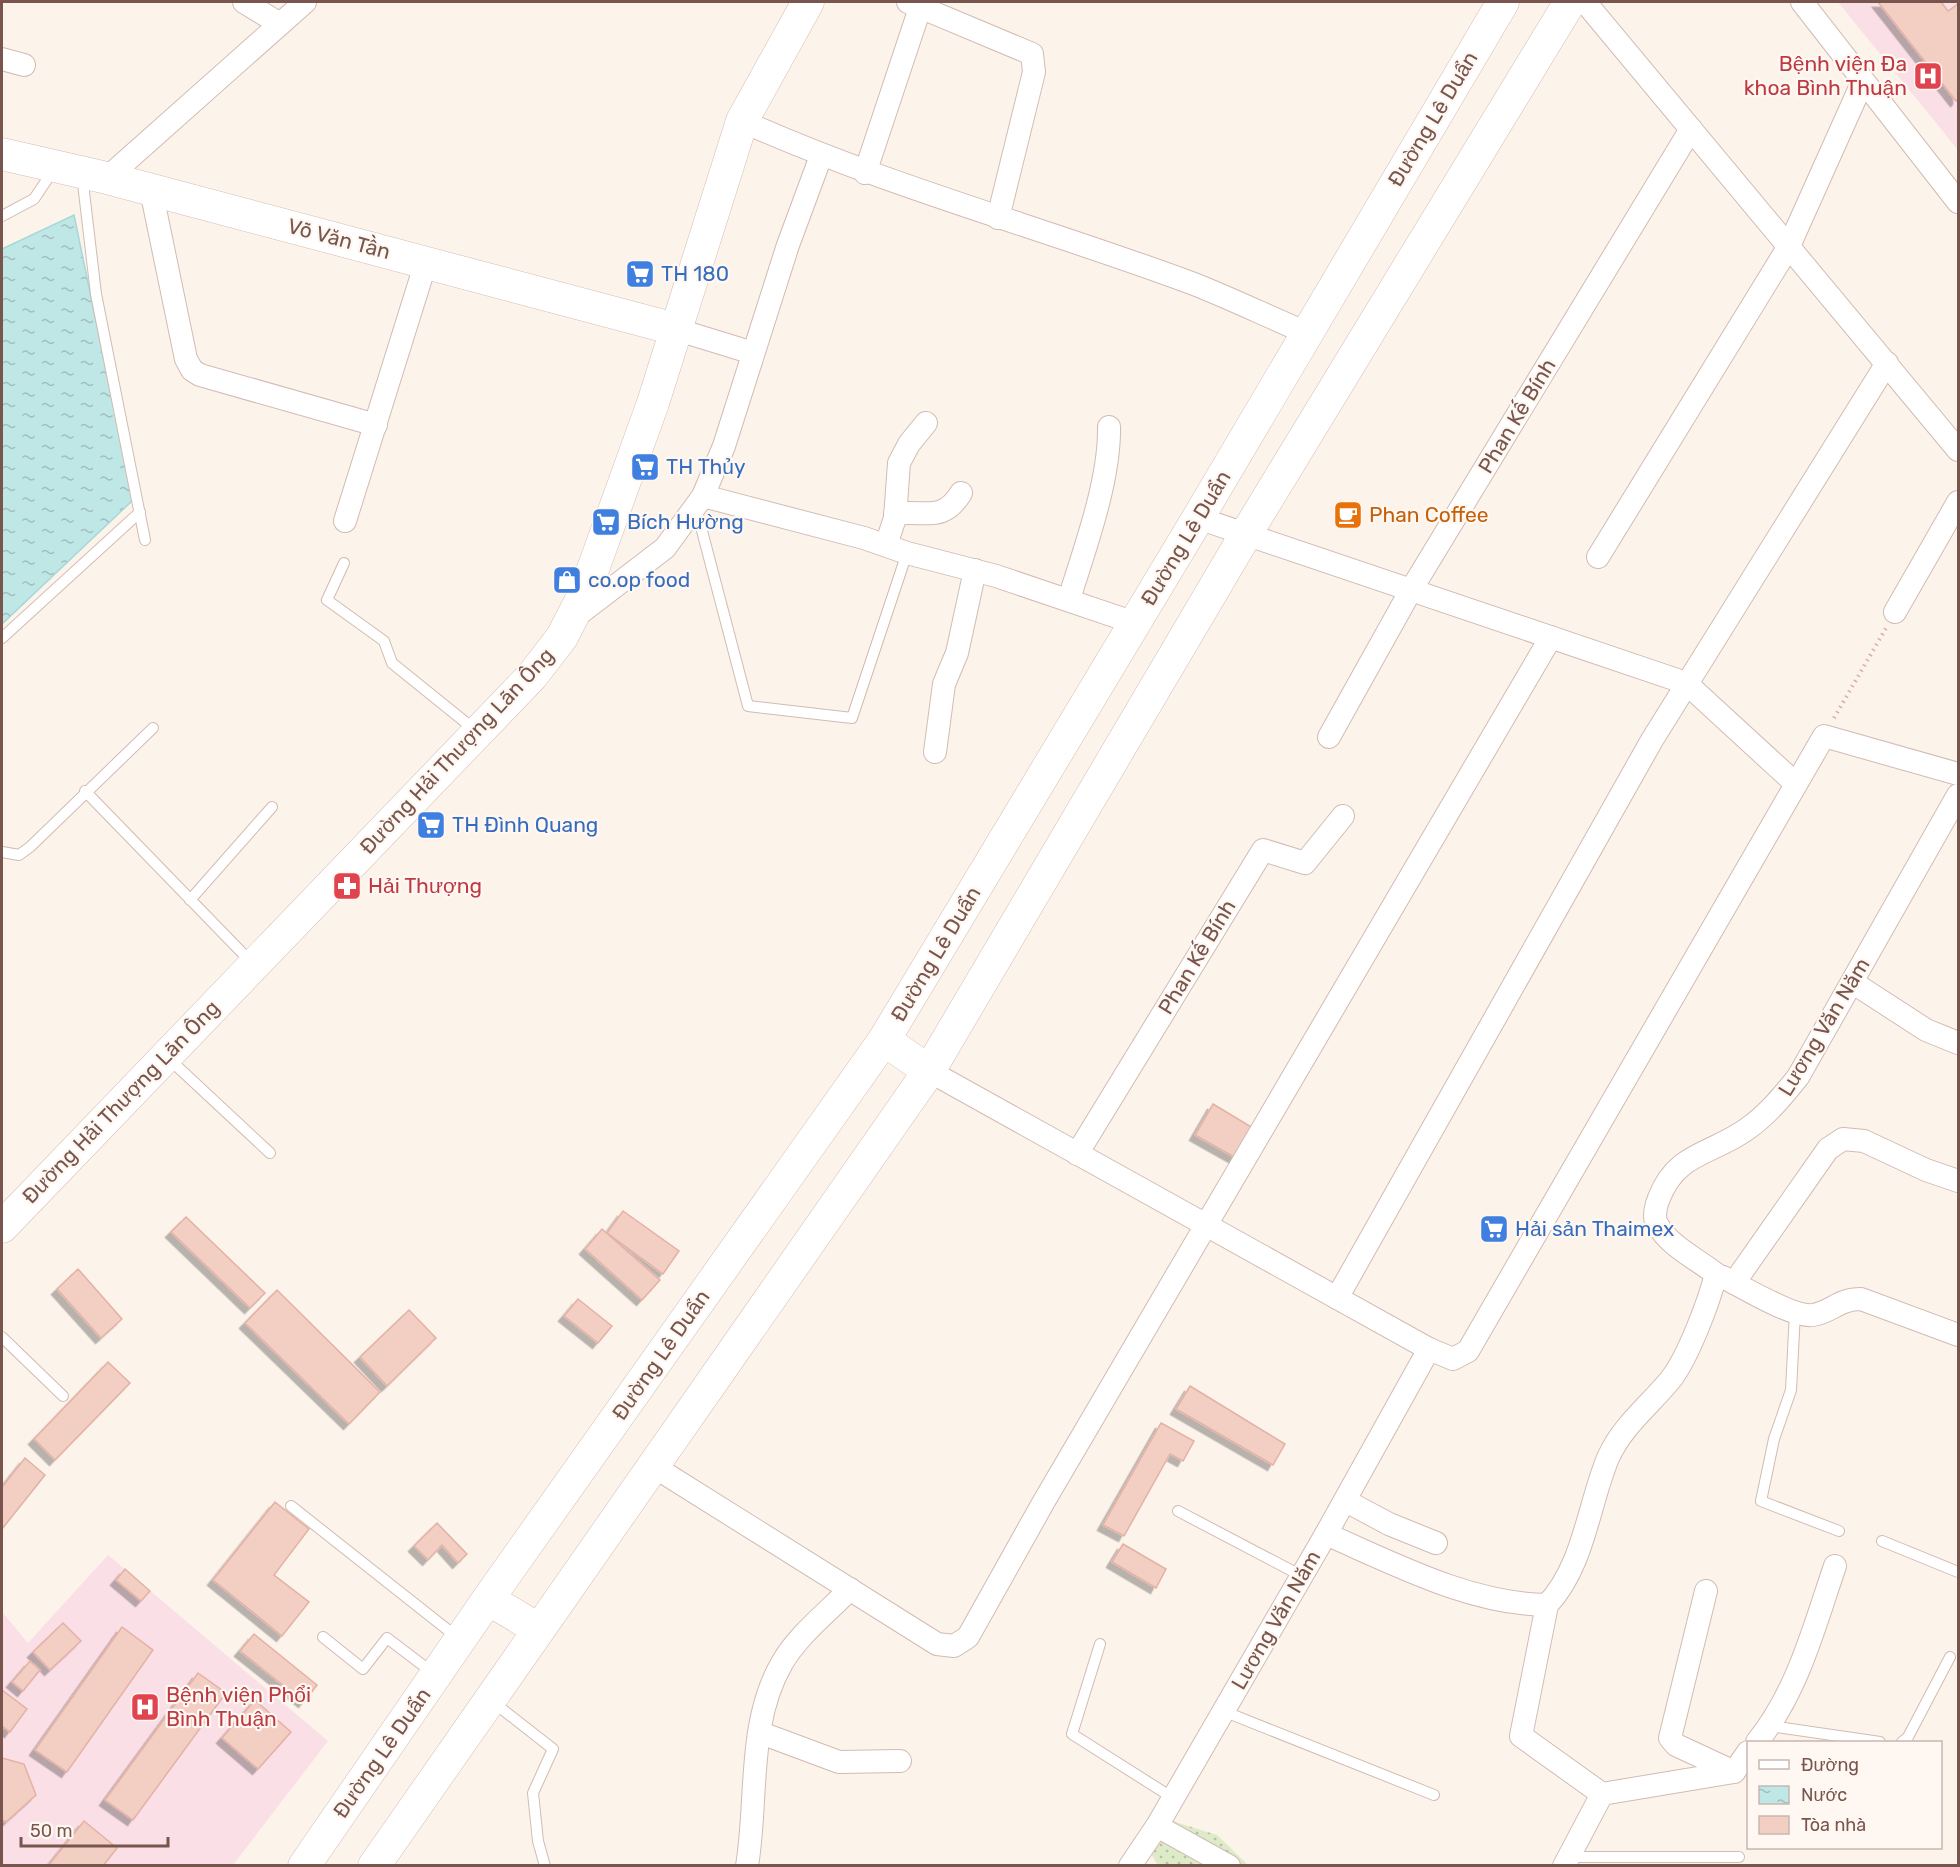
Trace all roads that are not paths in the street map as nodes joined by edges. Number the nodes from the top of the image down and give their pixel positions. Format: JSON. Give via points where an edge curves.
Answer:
{"nodes":[{"id":1,"x":244,"y":2,"type":"edge"},
{"id":2,"x":305,"y":2,"type":"edge"},
{"id":3,"x":808,"y":2,"type":"edge"},
{"id":4,"x":1503,"y":2,"type":"edge"},
{"id":5,"x":1570,"y":2,"type":"edge"},
{"id":6,"x":1585,"y":2,"type":"edge"},
{"id":7,"x":1802,"y":2,"type":"edge"},
{"id":8,"x":917,"y":3,"type":"edge"},
{"id":9,"x":280,"y":24,"type":"junction"},
{"id":10,"x":2,"y":59,"type":"edge"},
{"id":11,"x":24,"y":65,"type":"dead end"},
{"id":12,"x":1863,"y":81,"type":"junction"},
{"id":13,"x":742,"y":121,"type":"junction"},
{"id":14,"x":1691,"y":129,"type":"junction"},
{"id":15,"x":2,"y":154,"type":"edge"},
{"id":16,"x":821,"y":156,"type":"junction"},
{"id":17,"x":81,"y":172,"type":"junction"},
{"id":18,"x":865,"y":173,"type":"junction"},
{"id":19,"x":151,"y":190,"type":"junction"},
{"id":20,"x":1959,"y":202,"type":"edge"},
{"id":21,"x":2,"y":216,"type":"edge"},
{"id":22,"x":998,"y":218,"type":"junction"},
{"id":23,"x":1789,"y":246,"type":"junction"},
{"id":24,"x":426,"y":262,"type":"junction"},
{"id":25,"x":675,"y":329,"type":"junction"},
{"id":26,"x":1307,"y":333,"type":"junction"},
{"id":27,"x":753,"y":353,"type":"junction"},
{"id":28,"x":1887,"y":363,"type":"junction"},
{"id":29,"x":926,"y":423,"type":"dead end"},
{"id":30,"x":376,"y":424,"type":"junction"},
{"id":31,"x":1109,"y":427,"type":"dead end"},
{"id":32,"x":1959,"y":450,"type":"edge"},
{"id":33,"x":961,"y":493,"type":"dead end"},
{"id":34,"x":699,"y":501,"type":"junction"},
{"id":35,"x":1959,"y":502,"type":"edge"},
{"id":36,"x":140,"y":512,"type":"junction"},
{"id":37,"x":895,"y":514,"type":"junction"},
{"id":38,"x":1198,"y":518,"type":"junction"},
{"id":39,"x":345,"y":521,"type":"dead end"},
{"id":40,"x":1246,"y":534,"type":"junction"},
{"id":41,"x":145,"y":540,"type":"dead end"},
{"id":42,"x":897,"y":549,"type":"junction"},
{"id":43,"x":1598,"y":557,"type":"dead end"},
{"id":44,"x":344,"y":563,"type":"dead end"},
{"id":45,"x":975,"y":570,"type":"junction"},
{"id":46,"x":1411,"y":590,"type":"junction"},
{"id":47,"x":1069,"y":599,"type":"junction"},
{"id":48,"x":1895,"y":612,"type":"road end"},
{"id":49,"x":572,"y":619,"type":"junction"},
{"id":50,"x":1135,"y":622,"type":"junction"},
{"id":51,"x":1551,"y":637,"type":"junction"},
{"id":52,"x":2,"y":638,"type":"edge"},
{"id":53,"x":1686,"y":683,"type":"junction"},
{"id":54,"x":153,"y":728,"type":"dead end"},
{"id":55,"x":477,"y":732,"type":"junction"},
{"id":56,"x":1329,"y":737,"type":"dead end"},
{"id":57,"x":935,"y":752,"type":"dead end"},
{"id":58,"x":1959,"y":774,"type":"edge"},
{"id":59,"x":1796,"y":784,"type":"junction"},
{"id":60,"x":85,"y":791,"type":"junction"},
{"id":61,"x":1959,"y":795,"type":"edge"},
{"id":62,"x":272,"y":807,"type":"dead end"},
{"id":63,"x":1343,"y":816,"type":"dead end"},
{"id":64,"x":2,"y":852,"type":"edge"},
{"id":65,"x":190,"y":900,"type":"junction"},
{"id":66,"x":254,"y":964,"type":"junction"},
{"id":67,"x":1852,"y":982,"type":"junction"},
{"id":68,"x":884,"y":1040,"type":"junction"},
{"id":69,"x":1959,"y":1043,"type":"edge"},
{"id":70,"x":166,"y":1056,"type":"junction"},
{"id":71,"x":929,"y":1071,"type":"junction"},
{"id":72,"x":270,"y":1153,"type":"dead end"},
{"id":73,"x":1077,"y":1154,"type":"junction"},
{"id":74,"x":1959,"y":1181,"type":"edge"},
{"id":75,"x":1207,"y":1226,"type":"junction"},
{"id":76,"x":2,"y":1227,"type":"edge"},
{"id":77,"x":1725,"y":1278,"type":"junction"},
{"id":78,"x":1337,"y":1298,"type":"junction"},
{"id":79,"x":1795,"y":1312,"type":"junction"},
{"id":80,"x":1959,"y":1335,"type":"edge"},
{"id":81,"x":2,"y":1337,"type":"edge"},
{"id":82,"x":1429,"y":1349,"type":"junction"},
{"id":83,"x":63,"y":1396,"type":"dead end"},
{"id":84,"x":653,"y":1466,"type":"junction"},
{"id":85,"x":1346,"y":1501,"type":"junction"},
{"id":86,"x":291,"y":1506,"type":"dead end"},
{"id":87,"x":1178,"y":1511,"type":"dead end"},
{"id":88,"x":1839,"y":1531,"type":"dead end"},
{"id":89,"x":1326,"y":1534,"type":"junction"},
{"id":90,"x":1882,"y":1541,"type":"dead end"},
{"id":91,"x":1436,"y":1543,"type":"dead end"},
{"id":92,"x":1835,"y":1566,"type":"dead end"},
{"id":93,"x":1959,"y":1572,"type":"edge"},
{"id":94,"x":1300,"y":1575,"type":"junction"},
{"id":95,"x":850,"y":1589,"type":"junction"},
{"id":96,"x":1706,"y":1591,"type":"dead end"},
{"id":97,"x":488,"y":1599,"type":"junction"},
{"id":98,"x":1547,"y":1605,"type":"junction"},
{"id":99,"x":538,"y":1629,"type":"junction"},
{"id":100,"x":323,"y":1637,"type":"dead end"},
{"id":101,"x":460,"y":1640,"type":"junction"},
{"id":102,"x":1100,"y":1644,"type":"dead end"},
{"id":103,"x":1950,"y":1657,"type":"dead end"},
{"id":104,"x":436,"y":1675,"type":"junction"},
{"id":105,"x":490,"y":1699,"type":"junction"},
{"id":106,"x":1222,"y":1711,"type":"junction"},
{"id":107,"x":761,"y":1733,"type":"junction"},
{"id":108,"x":1764,"y":1734,"type":"edge"},
{"id":109,"x":1854,"y":1741,"type":"edge"},
{"id":110,"x":1904,"y":1741,"type":"edge"},
{"id":111,"x":1747,"y":1755,"type":"edge"},
{"id":112,"x":900,"y":1761,"type":"dead end"},
{"id":113,"x":1734,"y":1772,"type":"junction"},
{"id":114,"x":1602,"y":1794,"type":"junction"},
{"id":115,"x":1434,"y":1795,"type":"dead end"},
{"id":116,"x":1173,"y":1798,"type":"junction"},
{"id":117,"x":1157,"y":1826,"type":"junction"},
{"id":118,"x":1739,"y":1857,"type":"dead end"},
{"id":119,"x":1566,"y":1862,"type":"edge"},
{"id":120,"x":304,"y":1866,"type":"edge"},
{"id":121,"x":374,"y":1866,"type":"edge"},
{"id":122,"x":545,"y":1866,"type":"edge"},
{"id":123,"x":747,"y":1866,"type":"edge"},
{"id":124,"x":1130,"y":1866,"type":"edge"},
{"id":125,"x":1229,"y":1866,"type":"edge"}],
"edges":[{"from":1,"to":9,"type":"street"},
{"from":2,"to":9,"type":"street"},
{"from":3,"to":13,"type":"main road","name":"Đường Hải Thượng Lãn Ông"},
{"from":4,"to":26,"type":"main road","name":"Đường Lê Duẩn"},
{"from":5,"to":40,"type":"main road"},
{"from":6,"to":14,"type":"street"},
{"from":7,"to":12,"type":"street"},
{"from":8,"to":18,"type":"street"},
{"from":8,"to":22,"type":"street","via":[[1032,54],[1034,72]]},
{"from":9,"to":17,"type":"street"},
{"from":10,"to":11,"type":"street"},
{"from":12,"to":20,"type":"street"},
{"from":12,"to":23,"type":"street"},
{"from":13,"to":16,"type":"street"},
{"from":13,"to":25,"type":"main road","name":"Đường Hải Thượng Lãn Ông"},
{"from":14,"to":23,"type":"street"},
{"from":14,"to":46,"type":"street","name":"Phan Kế Bính"},
{"from":15,"to":17,"type":"main road","name":"Võ Văn Tần"},
{"from":16,"to":18,"type":"street"},
{"from":16,"to":27,"type":"street"},
{"from":17,"to":19,"type":"main road","name":"Võ Văn Tần"},
{"from":17,"to":21,"type":"lane"},
{"from":17,"to":36,"type":"lane","via":[[96,294]]},
{"from":18,"to":22,"type":"street"},
{"from":19,"to":24,"type":"main road","name":"Võ Văn Tần"},
{"from":19,"to":30,"type":"street","via":[[182,343],[192,370]]},
{"from":22,"to":26,"type":"street","via":[[1195,285]]},
{"from":23,"to":28,"type":"street"},
{"from":23,"to":43,"type":"street"},
{"from":24,"to":25,"type":"main road","name":"Võ Văn Tần"},
{"from":24,"to":30,"type":"street"},
{"from":25,"to":27,"type":"street"},
{"from":25,"to":49,"type":"main road","name":"Đường Hải Thượng Lãn Ông","via":[[623,490]]},
{"from":26,"to":38,"type":"main road","name":"Đường Lê Duẩn"},
{"from":27,"to":34,"type":"street","via":[[727,437]]},
{"from":28,"to":32,"type":"street"},
{"from":28,"to":53,"type":"street"},
{"from":29,"to":37,"type":"street","via":[[899,463]]},
{"from":30,"to":39,"type":"street"},
{"from":31,"to":47,"type":"street","via":[[1091,530]]},
{"from":33,"to":37,"type":"street","via":[[945,511]]},
{"from":34,"to":42,"type":"street"},
{"from":34,"to":42,"type":"lane","via":[[748,706],[852,718]]},
{"from":34,"to":49,"type":"street","via":[[665,548]]},
{"from":35,"to":48,"type":"street"},
{"from":36,"to":41,"type":"lane"},
{"from":36,"to":52,"type":"lane"},
{"from":37,"to":42,"type":"street"},
{"from":38,"to":40,"type":"street"},
{"from":38,"to":50,"type":"main road","name":"Đường Lê Duẩn"},
{"from":40,"to":46,"type":"street"},
{"from":40,"to":71,"type":"main road"},
{"from":42,"to":45,"type":"street"},
{"from":44,"to":55,"type":"lane","via":[[327,600],[384,641],[392,663]]},
{"from":45,"to":47,"type":"street"},
{"from":45,"to":57,"type":"street","via":[[957,653],[944,684]]},
{"from":46,"to":51,"type":"street"},
{"from":46,"to":56,"type":"street","name":"Phan Kế Bính"},
{"from":47,"to":50,"type":"street"},
{"from":49,"to":55,"type":"main road","name":"Đường Hải Thượng Lãn Ông","via":[[532,676]]},
{"from":50,"to":68,"type":"main road","name":"Đường Lê Duẩn"},
{"from":51,"to":53,"type":"street"},
{"from":51,"to":75,"type":"street"},
{"from":53,"to":59,"type":"street"},
{"from":53,"to":78,"type":"street"},
{"from":54,"to":60,"type":"lane"},
{"from":55,"to":66,"type":"main road","name":"Đường Hải Thượng Lãn Ông"},
{"from":58,"to":59,"type":"street","via":[[1824,736]]},
{"from":59,"to":82,"type":"street","via":[[1468,1351],[1453,1359]]},
{"from":60,"to":64,"type":"lane","via":[[19,855]]},
{"from":60,"to":65,"type":"lane"},
{"from":61,"to":67,"type":"street","name":"Lương Văn Năm"},
{"from":62,"to":65,"type":"lane"},
{"from":63,"to":73,"type":"street","name":"Phan Kế Bính","via":[[1305,863],[1263,850]]},
{"from":65,"to":66,"type":"lane"},
{"from":66,"to":70,"type":"main road","name":"Đường Hải Thượng Lãn Ông"},
{"from":67,"to":69,"type":"street","via":[[1926,1030]]},
{"from":67,"to":77,"type":"street","name":"Lương Văn Năm","via":[[1798,1077],[1774,1108],[1745,1131],[1678,1166],[1666,1179],[1656,1204],[1655,1221],[1665,1238]]},
{"from":68,"to":71,"type":"main road"},
{"from":68,"to":97,"type":"main road","name":"Đường Lê Duẩn"},
{"from":70,"to":72,"type":"lane"},
{"from":70,"to":76,"type":"main road","name":"Đường Hải Thượng Lãn Ông"},
{"from":71,"to":73,"type":"street"},
{"from":71,"to":84,"type":"main road"},
{"from":73,"to":75,"type":"street"},
{"from":74,"to":77,"type":"street","via":[[1864,1141],[1842,1139],[1828,1149]]},
{"from":75,"to":78,"type":"street"},
{"from":75,"to":95,"type":"street","via":[[968,1637],[954,1646],[937,1644]]},
{"from":77,"to":79,"type":"street","name":"Lương Văn Năm"},
{"from":77,"to":98,"type":"street","via":[[1711,1294],[1672,1378],[1619,1436],[1579,1549],[1561,1590]]},
{"from":78,"to":82,"type":"street"},
{"from":79,"to":80,"type":"street","via":[[1812,1315],[1846,1299],[1861,1299]]},
{"from":79,"to":88,"type":"lane","via":[[1791,1390],[1774,1439],[1761,1501]]},
{"from":81,"to":83,"type":"lane"},
{"from":82,"to":85,"type":"street"},
{"from":84,"to":95,"type":"street"},
{"from":84,"to":99,"type":"main road"},
{"from":85,"to":89,"type":"street"},
{"from":85,"to":91,"type":"street"},
{"from":86,"to":101,"type":"lane"},
{"from":87,"to":94,"type":"lane"},
{"from":89,"to":94,"type":"street","name":"Lương Văn Năm"},
{"from":89,"to":98,"type":"street","name":"Lương Văn Năm","via":[[1428,1579],[1520,1604]]},
{"from":90,"to":93,"type":"lane"},
{"from":92,"to":108,"type":"street","via":[[1793,1685]]},
{"from":94,"to":106,"type":"street","name":"Lương Văn Năm"},
{"from":95,"to":107,"type":"street","via":[[782,1662],[769,1692]]},
{"from":96,"to":113,"type":"street","via":[[1670,1738],[1676,1745]]},
{"from":97,"to":99,"type":"main road"},
{"from":97,"to":101,"type":"main road","name":"Đường Lê Duẩn"},
{"from":98,"to":114,"type":"street","via":[[1521,1736]]},
{"from":99,"to":105,"type":"main road"},
{"from":100,"to":104,"type":"lane","via":[[363,1669],[387,1638]]},
{"from":101,"to":104,"type":"main road","name":"Đường Lê Duẩn"},
{"from":102,"to":116,"type":"lane","via":[[1072,1734]]},
{"from":103,"to":110,"type":"lane"},
{"from":104,"to":120,"type":"main road","name":"Đường Lê Duẩn"},
{"from":105,"to":121,"type":"main road"},
{"from":105,"to":122,"type":"lane","via":[[553,1749],[533,1793]]},
{"from":106,"to":115,"type":"lane"},
{"from":106,"to":116,"type":"street","name":"Lương Văn Năm"},
{"from":107,"to":112,"type":"street","via":[[839,1762]]},
{"from":107,"to":123,"type":"street"},
{"from":108,"to":109,"type":"lane"},
{"from":111,"to":113,"type":"street"},
{"from":113,"to":114,"type":"street"},
{"from":114,"to":119,"type":"street"},
{"from":116,"to":117,"type":"street","name":"Lương Văn Năm"},
{"from":117,"to":124,"type":"street","name":"Lương Văn Năm"},
{"from":117,"to":125,"type":"street"},
{"from":118,"to":119,"type":"lane"}]}
